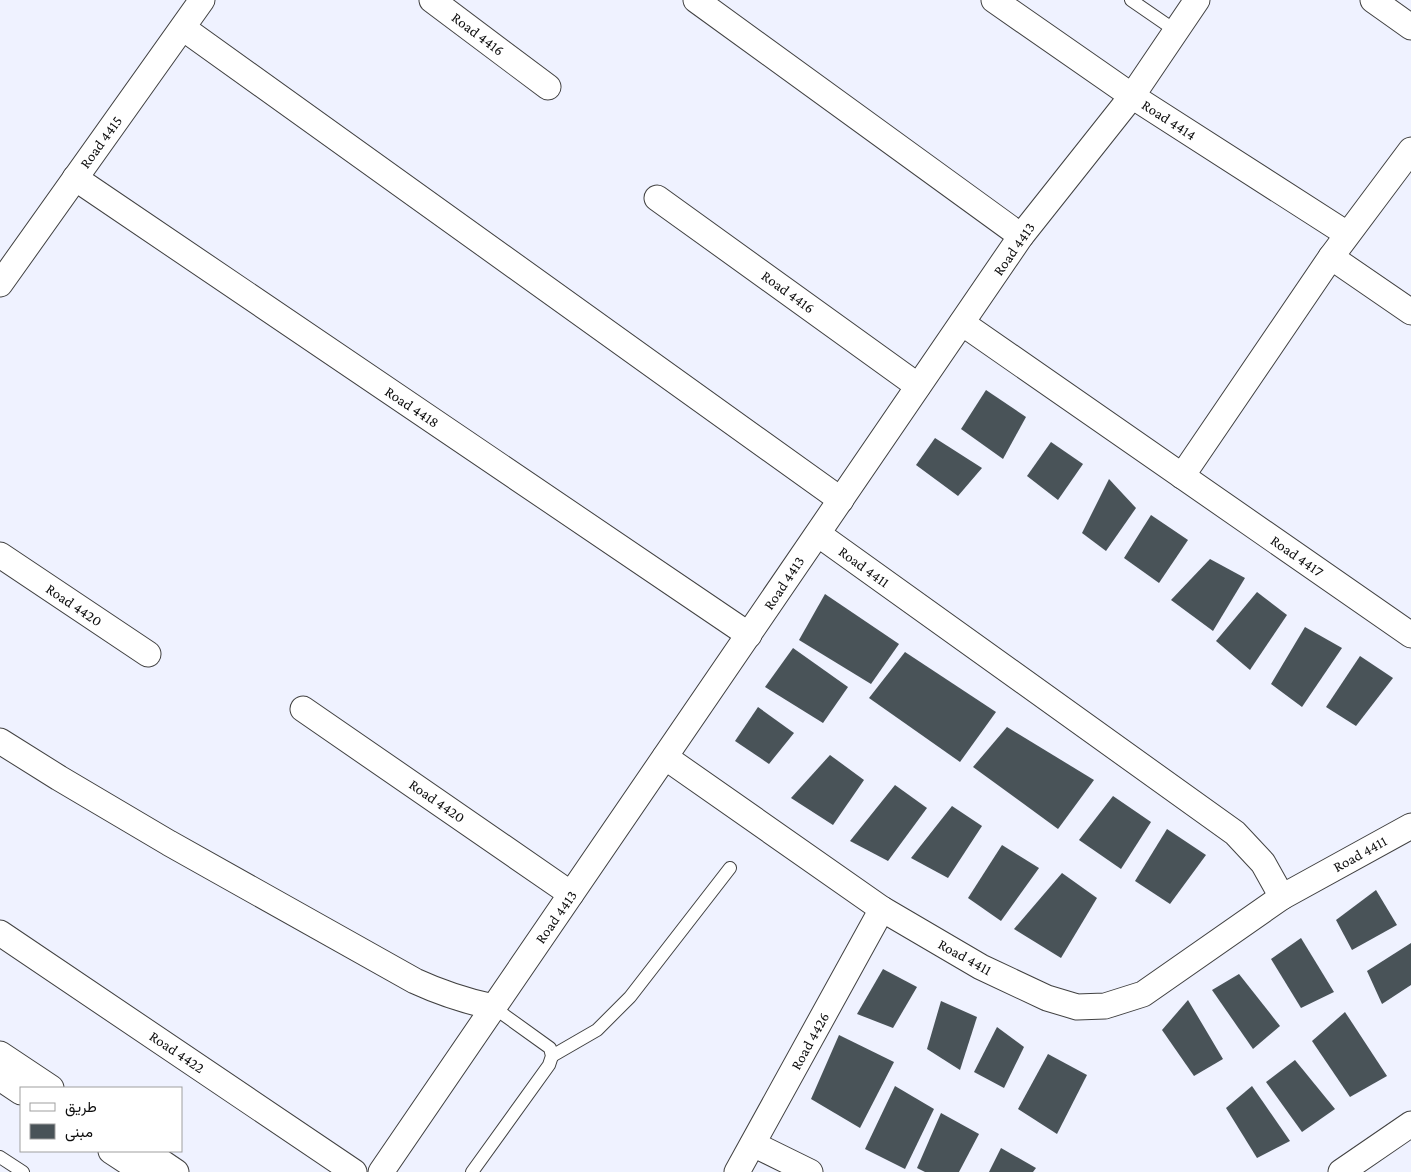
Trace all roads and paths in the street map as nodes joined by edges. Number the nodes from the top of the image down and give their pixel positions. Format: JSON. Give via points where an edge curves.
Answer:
{"nodes":[{"id":1,"x":202,"y":0,"type":"edge"},
{"id":2,"x":432,"y":0,"type":"edge"},
{"id":3,"x":696,"y":0,"type":"edge"},
{"id":4,"x":994,"y":0,"type":"edge"},
{"id":5,"x":1131,"y":0,"type":"edge"},
{"id":6,"x":1197,"y":0,"type":"edge"},
{"id":7,"x":1373,"y":0,"type":"edge"},
{"id":8,"x":1411,"y":26,"type":"edge"},
{"id":9,"x":183,"y":28,"type":"junction"},
{"id":10,"x":1176,"y":31,"type":"junction"},
{"id":11,"x":548,"y":87,"type":"dead end"},
{"id":12,"x":1132,"y":96,"type":"junction"},
{"id":13,"x":1411,"y":150,"type":"edge"},
{"id":14,"x":75,"y":178,"type":"junction"},
{"id":15,"x":657,"y":198,"type":"dead end"},
{"id":16,"x":1347,"y":234,"type":"junction"},
{"id":17,"x":1021,"y":236,"type":"junction"},
{"id":18,"x":1332,"y":257,"type":"junction"},
{"id":19,"x":0,"y":284,"type":"edge"},
{"id":20,"x":1411,"y":312,"type":"edge"},
{"id":21,"x":962,"y":323,"type":"junction"},
{"id":22,"x":918,"y":386,"type":"junction"},
{"id":23,"x":1182,"y":476,"type":"junction"},
{"id":24,"x":841,"y":500,"type":"junction"},
{"id":25,"x":818,"y":534,"type":"junction"},
{"id":26,"x":0,"y":555,"type":"edge"},
{"id":27,"x":749,"y":635,"type":"junction"},
{"id":28,"x":1411,"y":635,"type":"edge"},
{"id":29,"x":148,"y":654,"type":"dead end"},
{"id":30,"x":303,"y":709,"type":"dead end"},
{"id":31,"x":0,"y":741,"type":"edge"},
{"id":32,"x":665,"y":757,"type":"junction"},
{"id":33,"x":1411,"y":827,"type":"edge"},
{"id":34,"x":730,"y":868,"type":"dead end"},
{"id":35,"x":571,"y":894,"type":"junction"},
{"id":36,"x":1282,"y":897,"type":"junction"},
{"id":37,"x":882,"y":909,"type":"junction"},
{"id":38,"x":0,"y":933,"type":"edge"},
{"id":39,"x":493,"y":1007,"type":"junction"},
{"id":40,"x":0,"y":1054,"type":"edge"},
{"id":41,"x":552,"y":1056,"type":"junction"},
{"id":42,"x":0,"y":1078,"type":"edge"},
{"id":43,"x":50,"y":1087,"type":"edge"},
{"id":44,"x":20,"y":1091,"type":"edge"},
{"id":45,"x":1411,"y":1124,"type":"edge"},
{"id":46,"x":753,"y":1144,"type":"junction"},
{"id":47,"x":113,"y":1152,"type":"edge"},
{"id":48,"x":146,"y":1152,"type":"edge"},
{"id":49,"x":0,"y":1157,"type":"edge"},
{"id":50,"x":23,"y":1172,"type":"edge"},
{"id":51,"x":143,"y":1172,"type":"edge"},
{"id":52,"x":176,"y":1172,"type":"edge"},
{"id":53,"x":354,"y":1172,"type":"edge"},
{"id":54,"x":381,"y":1172,"type":"edge"},
{"id":55,"x":472,"y":1172,"type":"edge"},
{"id":56,"x":737,"y":1172,"type":"edge"},
{"id":57,"x":810,"y":1172,"type":"edge"},
{"id":58,"x":1341,"y":1172,"type":"edge"}],
"edges":[{"from":1,"to":9,"type":"street","name":"Road 4415"},
{"from":2,"to":11,"type":"street","name":"Road 4416"},
{"from":3,"to":17,"type":"street"},
{"from":4,"to":12,"type":"street","name":"Road 4414"},
{"from":5,"to":10,"type":"lane"},
{"from":6,"to":10,"type":"street","name":"Road 4413"},
{"from":7,"to":8,"type":"street"},
{"from":9,"to":14,"type":"street","name":"Road 4415"},
{"from":9,"to":24,"type":"street"},
{"from":10,"to":12,"type":"street","name":"Road 4413"},
{"from":12,"to":16,"type":"street","name":"Road 4414"},
{"from":12,"to":17,"type":"street","name":"Road 4413"},
{"from":13,"to":16,"type":"street"},
{"from":14,"to":19,"type":"street","name":"Road 4415"},
{"from":14,"to":27,"type":"street","name":"Road 4418"},
{"from":15,"to":22,"type":"street","name":"Road 4416"},
{"from":16,"to":18,"type":"street"},
{"from":17,"to":21,"type":"street","name":"Road 4413"},
{"from":18,"to":20,"type":"street"},
{"from":18,"to":23,"type":"street"},
{"from":21,"to":22,"type":"street","name":"Road 4413"},
{"from":21,"to":23,"type":"street","name":"Road 4417"},
{"from":22,"to":24,"type":"street","name":"Road 4413"},
{"from":23,"to":28,"type":"street","name":"Road 4417"},
{"from":24,"to":25,"type":"street","name":"Road 4413"},
{"from":25,"to":27,"type":"street","name":"Road 4413"},
{"from":25,"to":36,"type":"street","name":"Road 4411","via":[[1235,833],[1263,863]]},
{"from":26,"to":29,"type":"street","name":"Road 4420"},
{"from":27,"to":32,"type":"street","name":"Road 4413"},
{"from":30,"to":35,"type":"street","name":"Road 4420"},
{"from":31,"to":39,"type":"street","via":[[168,843],[415,981],[449,996]]},
{"from":32,"to":35,"type":"street","name":"Road 4413"},
{"from":32,"to":37,"type":"street","name":"Road 4411"},
{"from":33,"to":36,"type":"street","name":"Road 4411"},
{"from":34,"to":41,"type":"lane","via":[[630,998],[598,1030]]},
{"from":35,"to":39,"type":"street","name":"Road 4413"},
{"from":36,"to":37,"type":"street","name":"Road 4411","via":[[1143,994],[1105,1006],[1086,1007],[1047,998],[982,967]]},
{"from":37,"to":46,"type":"street","name":"Road 4426"},
{"from":38,"to":53,"type":"street","name":"Road 4422"},
{"from":39,"to":41,"type":"lane","via":[[550,1048]]},
{"from":39,"to":54,"type":"street","name":"Road 4413"},
{"from":40,"to":43,"type":"street"},
{"from":41,"to":55,"type":"lane","via":[[549,1065]]},
{"from":42,"to":44,"type":"street"},
{"from":45,"to":58,"type":"street"},
{"from":46,"to":56,"type":"street","name":"Road 4426"},
{"from":46,"to":57,"type":"street"},
{"from":47,"to":51,"type":"street"},
{"from":48,"to":52,"type":"street"},
{"from":49,"to":50,"type":"lane"}]}
